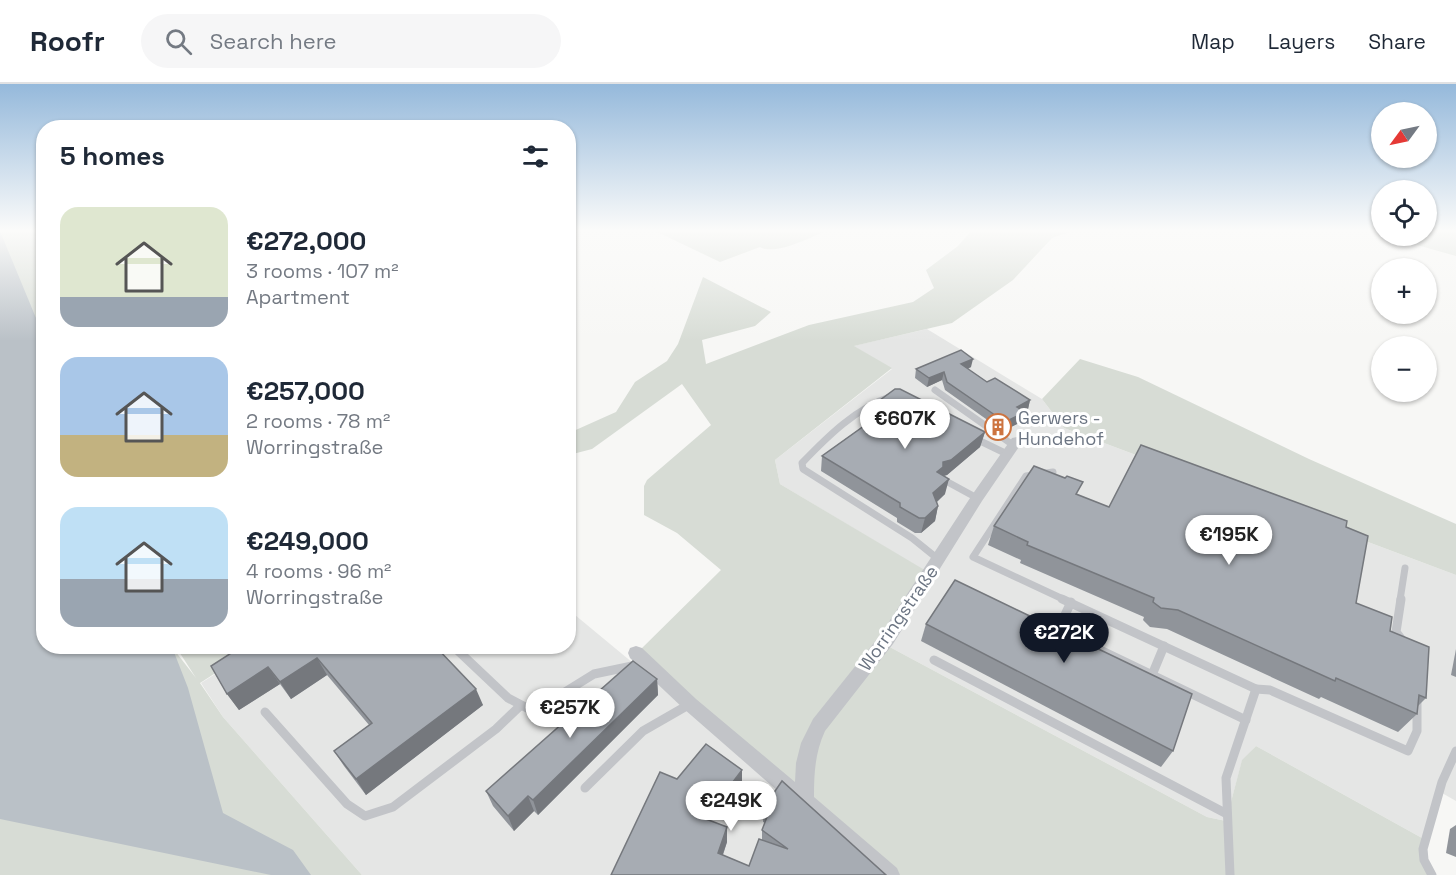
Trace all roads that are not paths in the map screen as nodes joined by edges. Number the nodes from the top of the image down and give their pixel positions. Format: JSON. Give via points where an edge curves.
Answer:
{"nodes":[{"id":1,"x":935,"y":390,"type":"dead end"},
{"id":2,"x":901,"y":398,"type":"edge"},
{"id":3,"x":966,"y":434,"type":"edge"},
{"id":4,"x":1012,"y":447,"type":"junction"},
{"id":5,"x":1053,"y":472,"type":"edge"},
{"id":6,"x":944,"y":480,"type":"edge"},
{"id":7,"x":977,"y":498,"type":"junction"},
{"id":8,"x":938,"y":560,"type":"junction"},
{"id":9,"x":1405,"y":568,"type":"dead end"},
{"id":10,"x":1071,"y":602,"type":"junction"},
{"id":11,"x":1079,"y":640,"type":"edge"},
{"id":12,"x":1089,"y":645,"type":"edge"},
{"id":13,"x":1164,"y":646,"type":"junction"},
{"id":14,"x":1407,"y":647,"type":"edge"},
{"id":15,"x":461,"y":654,"type":"edge"},
{"id":16,"x":641,"y":658,"type":"joint"},
{"id":17,"x":934,"y":660,"type":"dead end"},
{"id":18,"x":1152,"y":675,"type":"junction"},
{"id":19,"x":1257,"y":689,"type":"junction"},
{"id":20,"x":1417,"y":696,"type":"edge"},
{"id":21,"x":690,"y":704,"type":"junction"},
{"id":22,"x":520,"y":706,"type":"junction"},
{"id":23,"x":265,"y":712,"type":"dead end"},
{"id":24,"x":1246,"y":720,"type":"junction"},
{"id":25,"x":1456,"y":751,"type":"edge"},
{"id":26,"x":585,"y":788,"type":"dead end"},
{"id":27,"x":804,"y":801,"type":"junction"},
{"id":28,"x":1227,"y":814,"type":"junction"},
{"id":29,"x":890,"y":875,"type":"edge"},
{"id":30,"x":1230,"y":875,"type":"edge"},
{"id":31,"x":1432,"y":875,"type":"edge"}],
"edges":[{"from":1,"to":4,"type":"lane"},
{"from":2,"to":8,"type":"lane","via":[[884,398],[852,418],[814,450],[802,463],[803,469],[912,538]]},
{"from":3,"to":4,"type":"lane"},
{"from":4,"to":7,"type":"street","name":"Worringstraße"},
{"from":5,"to":10,"type":"lane","via":[[1026,476],[973,557]]},
{"from":6,"to":7,"type":"lane"},
{"from":7,"to":8,"type":"street","name":"Worringstraße"},
{"from":8,"to":27,"type":"street","name":"Worringstraße","via":[[887,639],[819,725],[805,763]]},
{"from":9,"to":14,"type":"lane","via":[[1396,632]]},
{"from":10,"to":11,"type":"lane","via":[[1058,630]]},
{"from":10,"to":13,"type":"lane"},
{"from":12,"to":18,"type":"lane"},
{"from":13,"to":18,"type":"lane"},
{"from":13,"to":19,"type":"lane"},
{"from":15,"to":22,"type":"lane"},
{"from":16,"to":21,"type":"street"},
{"from":16,"to":22,"type":"lane","via":[[594,674],[545,703]]},
{"from":17,"to":28,"type":"lane"},
{"from":18,"to":24,"type":"lane"},
{"from":19,"to":20,"type":"lane","via":[[1270,690],[1408,751],[1417,731]]},
{"from":19,"to":24,"type":"lane"},
{"from":21,"to":26,"type":"lane","via":[[643,731]]},
{"from":21,"to":27,"type":"street"},
{"from":22,"to":23,"type":"lane","via":[[496,729],[393,807],[365,816],[347,804]]},
{"from":24,"to":28,"type":"lane","via":[[1226,778]]},
{"from":25,"to":31,"type":"lane","via":[[1446,769],[1422,850]]},
{"from":27,"to":29,"type":"street"},
{"from":28,"to":30,"type":"lane"}]}
